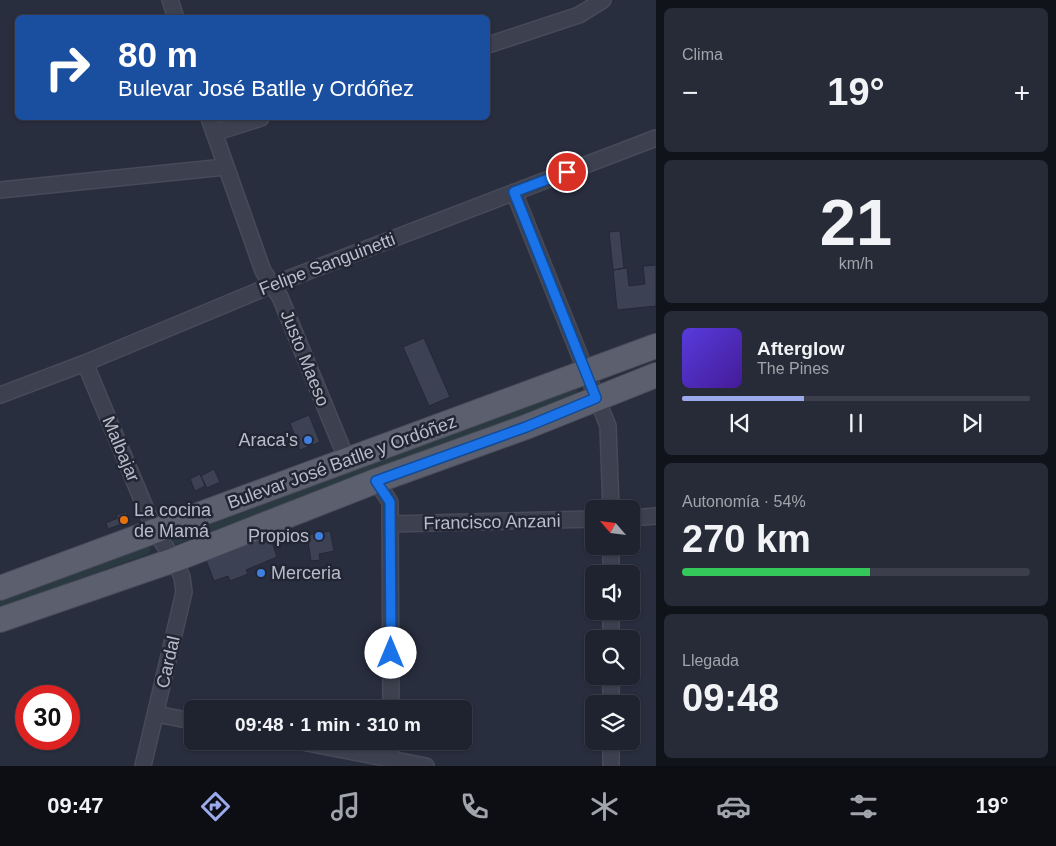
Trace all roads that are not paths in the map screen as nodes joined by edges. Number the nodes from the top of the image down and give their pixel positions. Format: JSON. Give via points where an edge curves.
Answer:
{"nodes":[{"id":1,"x":170,"y":0,"type":"edge"},
{"id":2,"x":603,"y":0,"type":"edge"},
{"id":3,"x":175,"y":15,"type":"edge"},
{"id":4,"x":490,"y":44,"type":"edge"},
{"id":5,"x":210,"y":120,"type":"edge"},
{"id":6,"x":255,"y":120,"type":"edge"},
{"id":7,"x":214,"y":133,"type":"junction"},
{"id":8,"x":656,"y":138,"type":"edge"},
{"id":9,"x":225,"y":167,"type":"junction"},
{"id":10,"x":0,"y":190,"type":"edge"},
{"id":11,"x":514,"y":192,"type":"junction"},
{"id":12,"x":272,"y":285,"type":"junction"},
{"id":13,"x":656,"y":346,"type":"edge"},
{"id":14,"x":85,"y":363,"type":"junction"},
{"id":15,"x":586,"y":372,"type":"junction"},
{"id":16,"x":656,"y":375,"type":"edge"},
{"id":17,"x":0,"y":395,"type":"edge"},
{"id":18,"x":596,"y":398,"type":"junction"},
{"id":19,"x":347,"y":460,"type":"junction"},
{"id":20,"x":376,"y":481,"type":"junction"},
{"id":21,"x":611,"y":500,"type":"edge"},
{"id":22,"x":656,"y":516,"type":"edge"},
{"id":23,"x":640,"y":517,"type":"edge"},
{"id":24,"x":585,"y":519,"type":"edge"},
{"id":25,"x":390,"y":524,"type":"junction"},
{"id":26,"x":155,"y":531,"type":"junction"},
{"id":27,"x":174,"y":560,"type":"junction"},
{"id":28,"x":0,"y":588,"type":"edge"},
{"id":29,"x":0,"y":620,"type":"edge"},
{"id":30,"x":391,"y":700,"type":"edge"},
{"id":31,"x":156,"y":714,"type":"junction"},
{"id":32,"x":184,"y":719,"type":"edge"},
{"id":33,"x":335,"y":750,"type":"edge"},
{"id":34,"x":391,"y":750,"type":"edge"},
{"id":35,"x":611,"y":750,"type":"edge"},
{"id":36,"x":391,"y":763,"type":"edge"},
{"id":37,"x":143,"y":766,"type":"edge"},
{"id":38,"x":426,"y":766,"type":"edge"},
{"id":39,"x":611,"y":766,"type":"edge"}],
"edges":[{"from":1,"to":3,"type":"street"},
{"from":2,"to":4,"type":"street","via":[[579,15]]},
{"from":5,"to":7,"type":"street","name":"Justo Maeso"},
{"from":6,"to":7,"type":"street"},
{"from":7,"to":9,"type":"street","name":"Justo Maeso"},
{"from":8,"to":11,"type":"street","name":"Felipe Sanguinetti"},
{"from":9,"to":10,"type":"street"},
{"from":9,"to":12,"type":"street","name":"Justo Maeso","via":[[263,271]]},
{"from":11,"to":12,"type":"street","name":"Felipe Sanguinetti"},
{"from":11,"to":15,"type":"street"},
{"from":12,"to":14,"type":"street","name":"Felipe Sanguinetti"},
{"from":12,"to":19,"type":"street","name":"Justo Maeso","via":[[280,297]]},
{"from":13,"to":15,"type":"main road","name":"Bulevar José Batlle y Ordóñez"},
{"from":14,"to":17,"type":"street","name":"Felipe Sanguinetti"},
{"from":14,"to":26,"type":"street","name":"Malbajar"},
{"from":15,"to":18,"type":"street"},
{"from":15,"to":19,"type":"main road","name":"Bulevar José Batlle y Ordóñez"},
{"from":16,"to":18,"type":"main road","name":"Bulevar José Batlle y Ordóñez"},
{"from":18,"to":20,"type":"main road","name":"Bulevar José Batlle y Ordóñez"},
{"from":18,"to":21,"type":"street","via":[[608,426]]},
{"from":19,"to":26,"type":"main road","name":"Bulevar José Batlle y Ordóñez"},
{"from":20,"to":25,"type":"street","via":[[390,502]]},
{"from":20,"to":27,"type":"main road","name":"Bulevar José Batlle y Ordóñez"},
{"from":22,"to":23,"type":"street"},
{"from":24,"to":25,"type":"street","name":"Francisco Anzani"},
{"from":25,"to":30,"type":"street"},
{"from":26,"to":27,"type":"street","name":"Malbajar"},
{"from":26,"to":28,"type":"main road","name":"Bulevar José Batlle y Ordóñez"},
{"from":27,"to":29,"type":"main road","name":"Bulevar José Batlle y Ordóñez"},
{"from":27,"to":31,"type":"street","name":"Cardal","via":[[182,577],[184,592]]},
{"from":31,"to":32,"type":"street"},
{"from":31,"to":37,"type":"street","name":"Cardal"},
{"from":33,"to":36,"type":"street"},
{"from":34,"to":36,"type":"street"},
{"from":35,"to":39,"type":"street"},
{"from":36,"to":38,"type":"street"}]}
